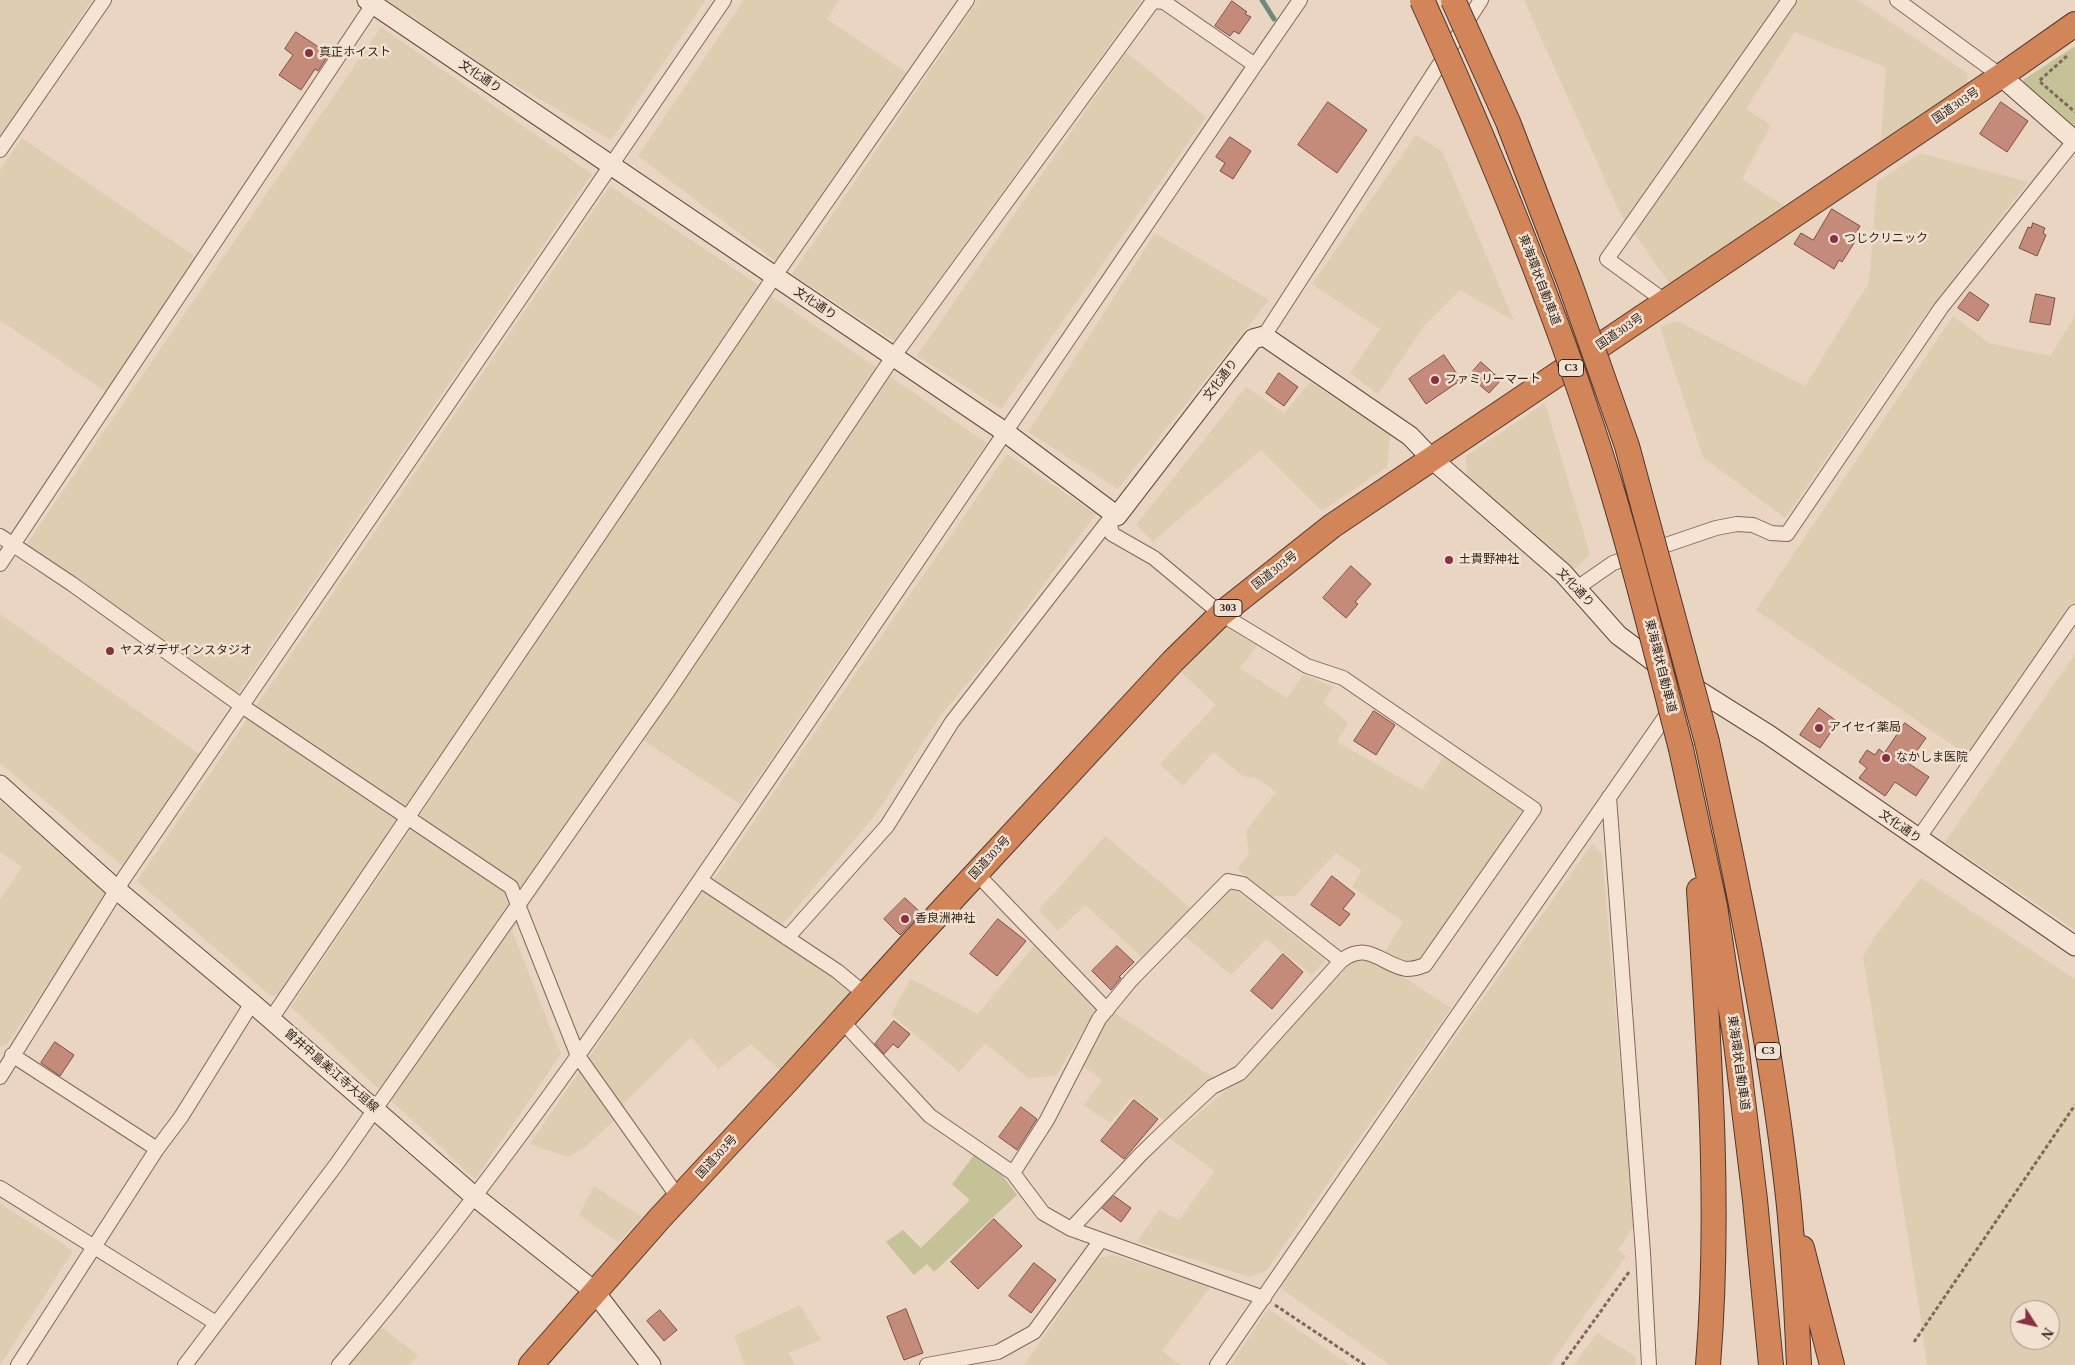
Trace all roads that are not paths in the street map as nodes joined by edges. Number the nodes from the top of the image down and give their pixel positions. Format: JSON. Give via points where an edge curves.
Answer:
{"nodes":[{"id":1,"x":104,"y":0,"type":"edge"},
{"id":2,"x":724,"y":0,"type":"edge"},
{"id":3,"x":967,"y":0,"type":"edge"},
{"id":4,"x":1300,"y":0,"type":"edge"},
{"id":5,"x":1422,"y":0,"type":"edge"},
{"id":6,"x":1453,"y":0,"type":"edge"},
{"id":7,"x":1481,"y":0,"type":"edge"},
{"id":8,"x":1789,"y":0,"type":"edge"},
{"id":9,"x":1897,"y":0,"type":"edge"},
{"id":10,"x":372,"y":1,"type":"edge"},
{"id":11,"x":2075,"y":24,"type":"edge"},
{"id":12,"x":1255,"y":65,"type":"junction"},
{"id":13,"x":2001,"y":76,"type":"junction"},
{"id":14,"x":2075,"y":140,"type":"edge"},
{"id":15,"x":0,"y":150,"type":"edge"},
{"id":16,"x":611,"y":166,"type":"junction"},
{"id":17,"x":774,"y":276,"type":"junction"},
{"id":18,"x":1666,"y":302,"type":"junction"},
{"id":19,"x":1264,"y":336,"type":"junction"},
{"id":20,"x":892,"y":357,"type":"junction"},
{"id":21,"x":1005,"y":432,"type":"junction"},
{"id":22,"x":1432,"y":459,"type":"junction"},
{"id":23,"x":0,"y":536,"type":"edge"},
{"id":24,"x":13,"y":545,"type":"junction"},
{"id":25,"x":0,"y":564,"type":"edge"},
{"id":26,"x":1577,"y":588,"type":"junction"},
{"id":27,"x":2075,"y":612,"type":"edge"},
{"id":28,"x":1221,"y":614,"type":"junction"},
{"id":29,"x":1688,"y":684,"type":"junction"},
{"id":30,"x":242,"y":706,"type":"junction"},
{"id":31,"x":0,"y":786,"type":"edge"},
{"id":32,"x":1609,"y":797,"type":"junction"},
{"id":33,"x":1694,"y":808,"type":"junction"},
{"id":34,"x":407,"y":819,"type":"junction"},
{"id":35,"x":1918,"y":839,"type":"junction"},
{"id":36,"x":976,"y":873,"type":"junction"},
{"id":37,"x":700,"y":880,"type":"junction"},
{"id":38,"x":117,"y":890,"type":"junction"},
{"id":39,"x":518,"y":903,"type":"junction"},
{"id":40,"x":787,"y":938,"type":"junction"},
{"id":41,"x":2075,"y":946,"type":"edge"},
{"id":42,"x":1341,"y":961,"type":"junction"},
{"id":43,"x":865,"y":994,"type":"junction"},
{"id":44,"x":252,"y":1003,"type":"junction"},
{"id":45,"x":1107,"y":1010,"type":"junction"},
{"id":46,"x":271,"y":1019,"type":"junction"},
{"id":47,"x":842,"y":1021,"type":"junction"},
{"id":48,"x":12,"y":1055,"type":"junction"},
{"id":49,"x":578,"y":1056,"type":"junction"},
{"id":50,"x":0,"y":1076,"type":"edge"},
{"id":51,"x":375,"y":1108,"type":"junction"},
{"id":52,"x":157,"y":1149,"type":"junction"},
{"id":53,"x":1013,"y":1173,"type":"junction"},
{"id":54,"x":0,"y":1188,"type":"edge"},
{"id":55,"x":1787,"y":1189,"type":"junction"},
{"id":56,"x":474,"y":1196,"type":"junction"},
{"id":57,"x":678,"y":1197,"type":"junction"},
{"id":58,"x":1071,"y":1229,"type":"junction"},
{"id":59,"x":1101,"y":1240,"type":"junction"},
{"id":60,"x":94,"y":1247,"type":"junction"},
{"id":61,"x":594,"y":1291,"type":"junction"},
{"id":62,"x":1264,"y":1298,"type":"junction"},
{"id":63,"x":216,"y":1323,"type":"junction"},
{"id":64,"x":18,"y":1365,"type":"edge"},
{"id":65,"x":184,"y":1365,"type":"edge"},
{"id":66,"x":339,"y":1365,"type":"edge"},
{"id":67,"x":530,"y":1365,"type":"edge"},
{"id":68,"x":651,"y":1365,"type":"edge"},
{"id":69,"x":927,"y":1365,"type":"edge"},
{"id":70,"x":1218,"y":1365,"type":"edge"},
{"id":71,"x":1649,"y":1365,"type":"edge"},
{"id":72,"x":1708,"y":1365,"type":"edge"},
{"id":73,"x":1771,"y":1365,"type":"edge"},
{"id":74,"x":1800,"y":1365,"type":"edge"},
{"id":75,"x":1832,"y":1365,"type":"edge"}],
"edges":[{"from":1,"to":15,"type":"street"},
{"from":2,"to":16,"type":"street"},
{"from":3,"to":17,"type":"street"},
{"from":4,"to":12,"type":"street"},
{"from":5,"to":33,"type":"highway","name":"東海環状自動車道","number":"C3","bridge":true,"via":[[1530,256],[1588,415],[1638,582]]},
{"from":6,"to":55,"type":"highway","number":"C3","bridge":true,"via":[[1508,122],[1624,436],[1707,742],[1743,906]]},
{"from":7,"to":19,"type":"street"},
{"from":8,"to":18,"type":"street","via":[[1607,259]]},
{"from":9,"to":13,"type":"street"},
{"from":10,"to":16,"type":"street","name":"文化通り"},
{"from":10,"to":24,"type":"street"},
{"from":11,"to":13,"type":"highway","name":"国道303号","number":"303"},
{"from":12,"to":20,"type":"street","via":[[1164,2],[1153,1]]},
{"from":12,"to":21,"type":"street"},
{"from":13,"to":14,"type":"street"},
{"from":13,"to":18,"type":"highway","name":"国道303号","number":"303"},
{"from":14,"to":26,"type":"street","via":[[1941,308],[1787,534],[1754,525],[1716,528],[1613,563]]},
{"from":16,"to":17,"type":"street","name":"文化通り"},
{"from":16,"to":30,"type":"street"},
{"from":17,"to":20,"type":"street","name":"文化通り"},
{"from":17,"to":34,"type":"street"},
{"from":18,"to":22,"type":"highway","name":"国道303号","number":"303"},
{"from":19,"to":21,"type":"street","name":"文化通り","via":[[1253,339],[1118,516]]},
{"from":19,"to":22,"type":"street","name":"文化通り","via":[[1410,436]]},
{"from":20,"to":21,"type":"street","name":"文化通り"},
{"from":20,"to":39,"type":"street","via":[[668,691]]},
{"from":21,"to":37,"type":"street"},
{"from":22,"to":26,"type":"street","name":"文化通り"},
{"from":22,"to":28,"type":"highway","name":"国道303号","number":"303","via":[[1332,526]]},
{"from":23,"to":24,"type":"street"},
{"from":24,"to":25,"type":"street"},
{"from":24,"to":30,"type":"street"},
{"from":26,"to":29,"type":"street","name":"文化通り","via":[[1618,635]]},
{"from":27,"to":35,"type":"street"},
{"from":28,"to":36,"type":"highway","name":"国道303号","number":"303","via":[[1173,661]]},
{"from":28,"to":40,"type":"street","via":[[1154,558],[1112,534],[1109,520],[952,722],[887,826]]},
{"from":28,"to":42,"type":"street","via":[[1307,666],[1343,678],[1534,809],[1425,966],[1407,969],[1368,952],[1351,953]]},
{"from":29,"to":32,"type":"street"},
{"from":29,"to":35,"type":"street","name":"文化通り"},
{"from":30,"to":34,"type":"street"},
{"from":30,"to":38,"type":"street"},
{"from":31,"to":38,"type":"street","name":"曽井中島美江寺大垣線"},
{"from":32,"to":62,"type":"street"},
{"from":32,"to":71,"type":"street"},
{"from":33,"to":72,"type":"highway","via":[[1714,1176]]},
{"from":33,"to":73,"type":"highway","name":"東海環状自動車道","number":"C3","via":[[1715,906],[1736,1042]]},
{"from":34,"to":39,"type":"street","via":[[511,887]]},
{"from":34,"to":46,"type":"street"},
{"from":35,"to":41,"type":"street","name":"文化通り"},
{"from":36,"to":43,"type":"highway","name":"国道303号","number":"303"},
{"from":36,"to":45,"type":"street"},
{"from":37,"to":40,"type":"street"},
{"from":37,"to":49,"type":"street"},
{"from":38,"to":44,"type":"street","name":"曽井中島美江寺大垣線"},
{"from":38,"to":48,"type":"street"},
{"from":39,"to":49,"type":"street"},
{"from":39,"to":51,"type":"street"},
{"from":40,"to":43,"type":"street"},
{"from":42,"to":45,"type":"street","via":[[1243,884],[1228,881],[1131,980]]},
{"from":42,"to":58,"type":"street","via":[[1240,1072],[1212,1087],[1140,1155]]},
{"from":43,"to":47,"type":"highway","name":"国道303号","number":"303"},
{"from":44,"to":46,"type":"street","name":"曽井中島美江寺大垣線"},
{"from":44,"to":52,"type":"street"},
{"from":45,"to":53,"type":"street","via":[[1099,1019],[1047,1120]]},
{"from":46,"to":51,"type":"street","name":"曽井中島美江寺大垣線"},
{"from":47,"to":53,"type":"street","via":[[930,1116]]},
{"from":47,"to":57,"type":"highway","name":"国道303号","number":"303"},
{"from":48,"to":50,"type":"street"},
{"from":48,"to":52,"type":"street"},
{"from":49,"to":56,"type":"street"},
{"from":49,"to":57,"type":"street"},
{"from":51,"to":56,"type":"street","name":"曽井中島美江寺大垣線"},
{"from":51,"to":63,"type":"street","via":[[336,1165]]},
{"from":52,"to":60,"type":"street"},
{"from":53,"to":58,"type":"street","via":[[1044,1213]]},
{"from":54,"to":60,"type":"street"},
{"from":55,"to":74,"type":"highway","number":"C3"},
{"from":55,"to":75,"type":"highway"},
{"from":56,"to":61,"type":"street","name":"曽井中島美江寺大垣線"},
{"from":56,"to":66,"type":"street"},
{"from":57,"to":61,"type":"highway","name":"国道303号","number":"303"},
{"from":58,"to":59,"type":"street"},
{"from":59,"to":62,"type":"street"},
{"from":59,"to":69,"type":"street","via":[[1034,1332],[998,1352]]},
{"from":60,"to":63,"type":"street"},
{"from":60,"to":64,"type":"street"},
{"from":61,"to":67,"type":"highway","name":"国道303号","number":"303"},
{"from":61,"to":68,"type":"street","name":"曽井中島美江寺大垣線"},
{"from":62,"to":70,"type":"street"},
{"from":63,"to":65,"type":"street"}]}
